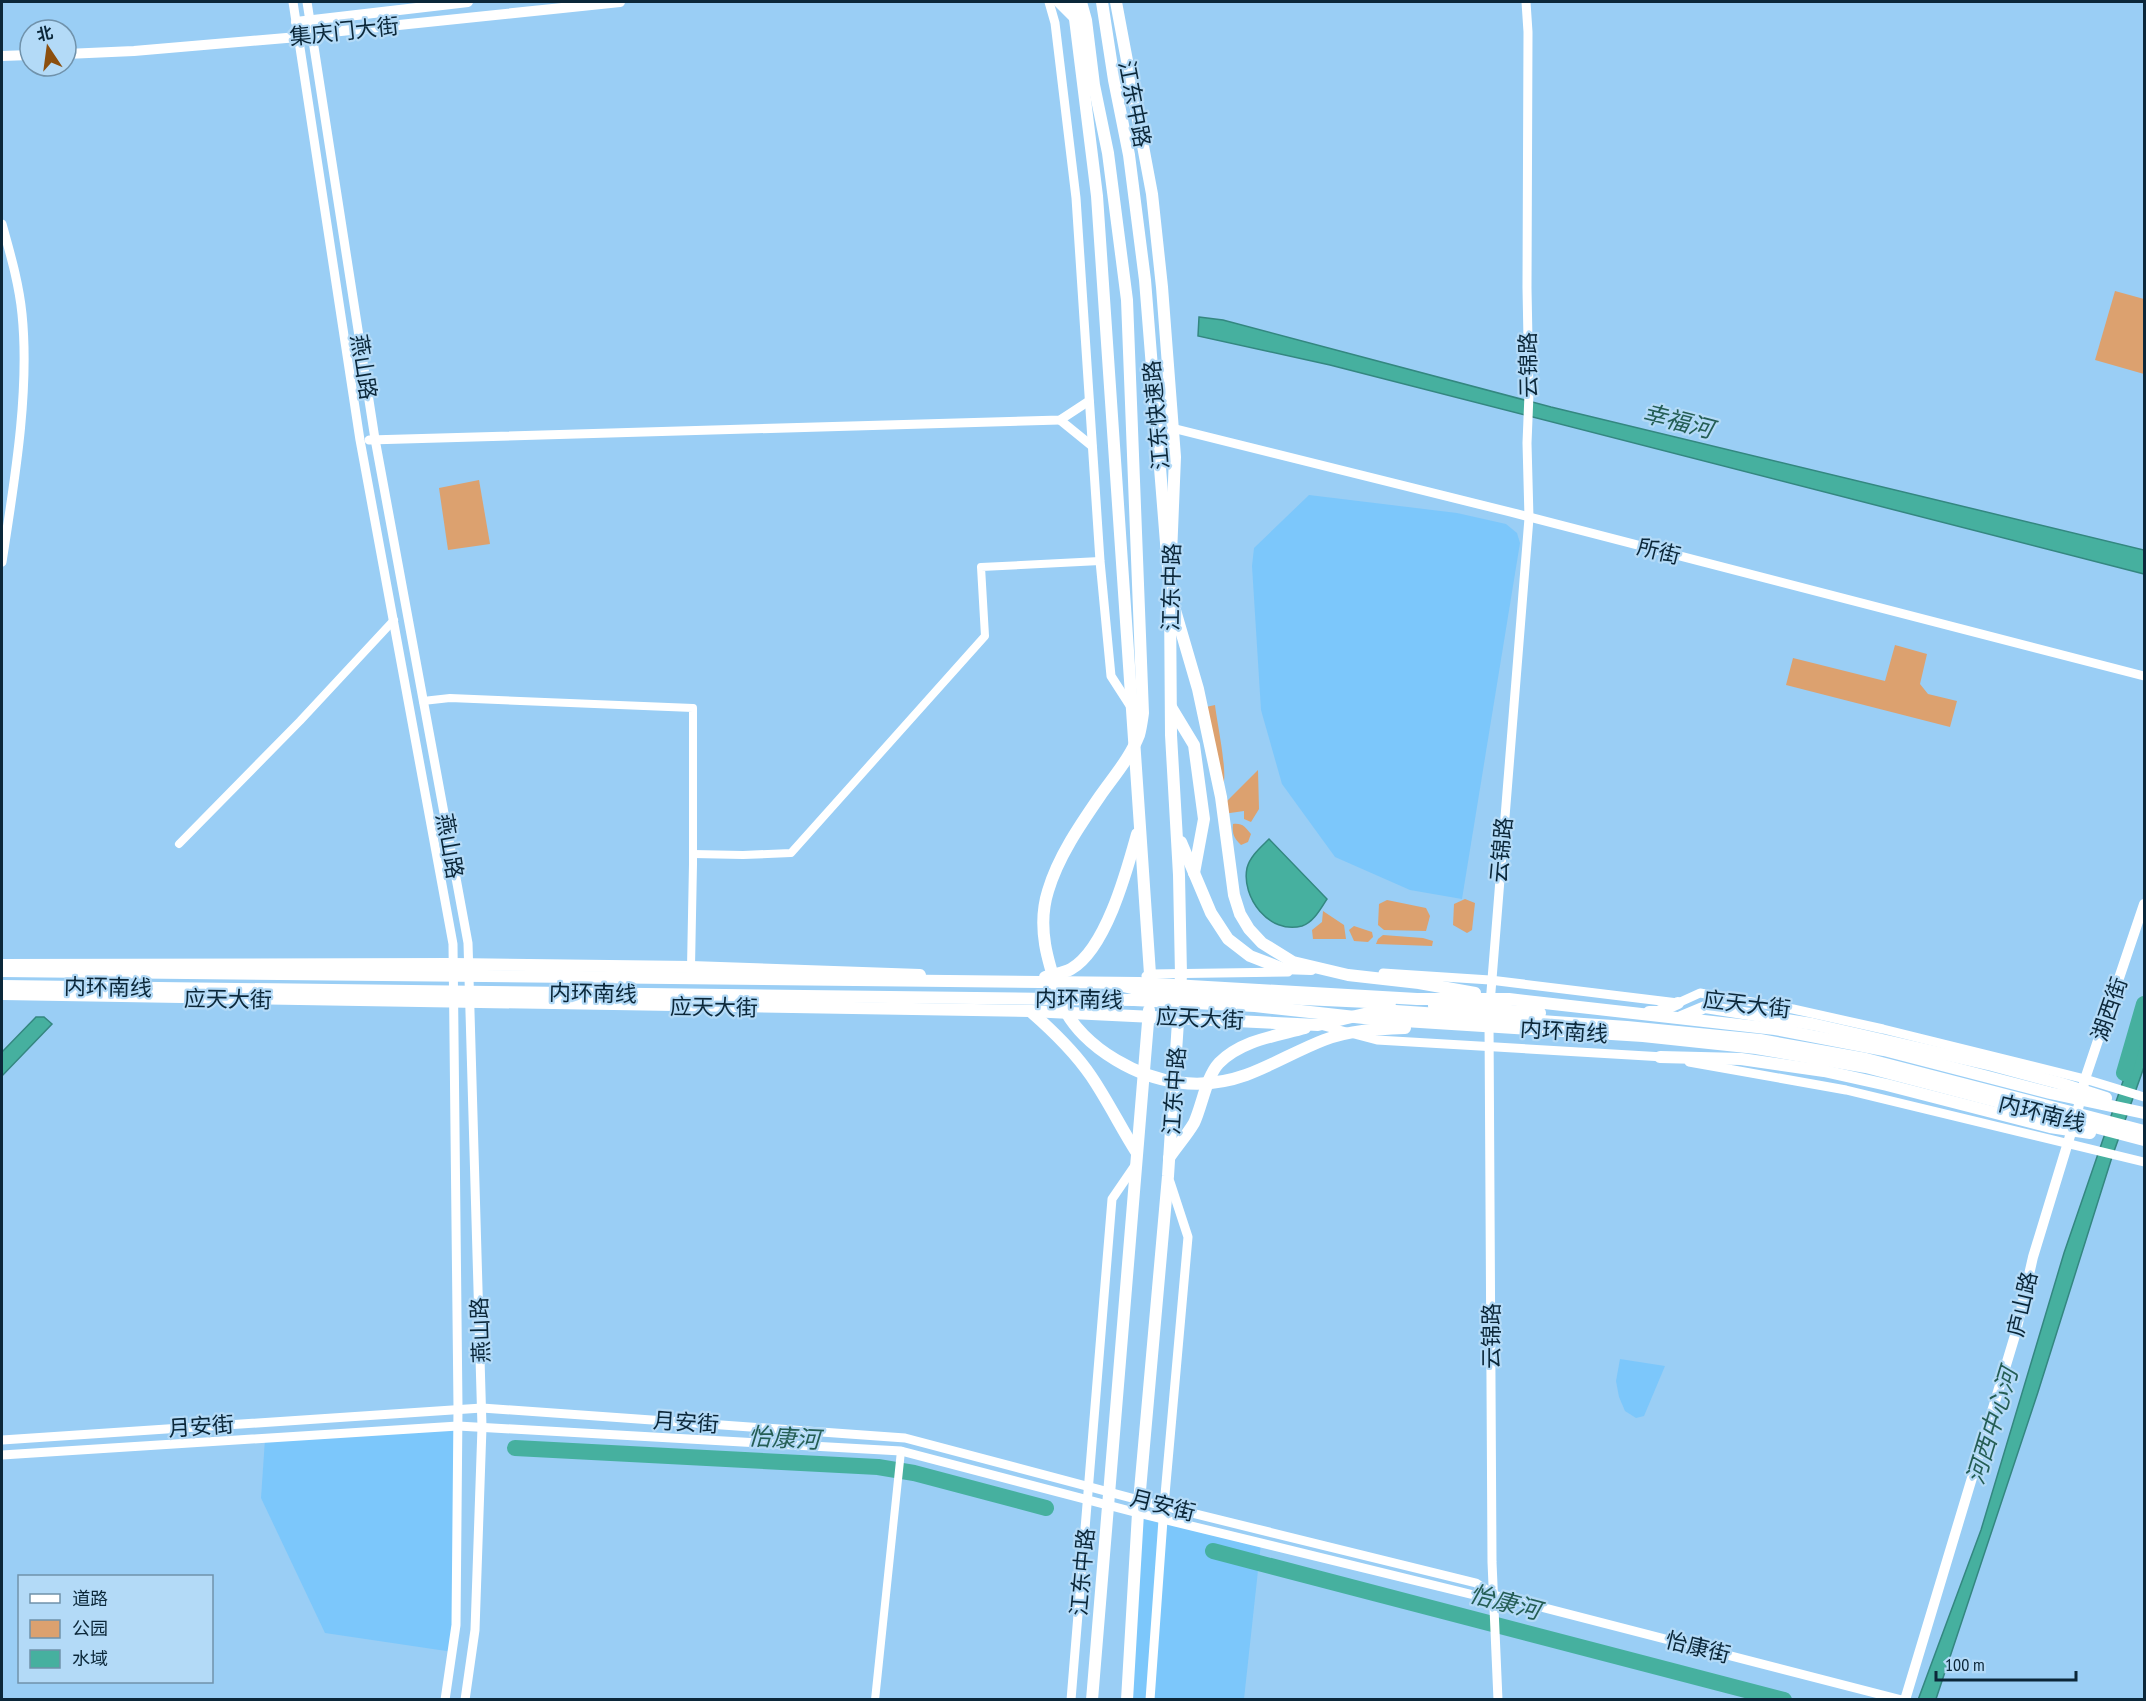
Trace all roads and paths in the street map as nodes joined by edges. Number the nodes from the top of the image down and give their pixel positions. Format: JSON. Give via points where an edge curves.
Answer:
{"nodes":[{"id":1,"x":293,"y":2,"type":"edge"},
{"id":2,"x":308,"y":2,"type":"edge"},
{"id":3,"x":468,"y":2,"type":"edge"},
{"id":4,"x":620,"y":2,"type":"edge"},
{"id":5,"x":1049,"y":2,"type":"edge"},
{"id":6,"x":1058,"y":2,"type":"edge"},
{"id":7,"x":1071,"y":2,"type":"edge"},
{"id":8,"x":1081,"y":2,"type":"edge"},
{"id":9,"x":1102,"y":2,"type":"edge"},
{"id":10,"x":1127,"y":2,"type":"edge"},
{"id":11,"x":1526,"y":2,"type":"edge"},
{"id":12,"x":571,"y":4,"type":"edge"},
{"id":13,"x":1117,"y":8,"type":"edge"},
{"id":14,"x":1076,"y":19,"type":"junction"},
{"id":15,"x":310,"y":20,"type":"junction"},
{"id":16,"x":296,"y":21,"type":"junction"},
{"id":17,"x":312,"y":33,"type":"junction"},
{"id":18,"x":298,"y":37,"type":"junction"},
{"id":19,"x":78,"y":53,"type":"edge"},
{"id":20,"x":18,"y":55,"type":"edge"},
{"id":21,"x":2,"y":56,"type":"edge"},
{"id":22,"x":2,"y":224,"type":"edge"},
{"id":23,"x":1089,"y":400,"type":"junction"},
{"id":24,"x":1060,"y":420,"type":"junction"},
{"id":25,"x":1172,"y":428,"type":"junction"},
{"id":26,"x":375,"y":439,"type":"junction"},
{"id":27,"x":360,"y":440,"type":"junction"},
{"id":28,"x":1092,"y":446,"type":"junction"},
{"id":29,"x":13,"y":488,"type":"junction"},
{"id":30,"x":2,"y":489,"type":"edge"},
{"id":31,"x":1529,"y":518,"type":"junction"},
{"id":32,"x":1100,"y":561,"type":"junction"},
{"id":33,"x":2,"y":562,"type":"edge"},
{"id":34,"x":394,"y":620,"type":"junction"},
{"id":35,"x":2145,"y":676,"type":"edge"},
{"id":36,"x":423,"y":701,"type":"junction"},
{"id":37,"x":1170,"y":707,"type":"junction"},
{"id":38,"x":1131,"y":708,"type":"junction"},
{"id":39,"x":1139,"y":824,"type":"junction"},
{"id":40,"x":1177,"y":831,"type":"junction"},
{"id":41,"x":179,"y":844,"type":"dead end"},
{"id":42,"x":693,"y":854,"type":"junction"},
{"id":43,"x":1193,"y":874,"type":"junction"},
{"id":44,"x":2145,"y":904,"type":"edge"},
{"id":45,"x":453,"y":964,"type":"junction"},
{"id":46,"x":468,"y":964,"type":"junction"},
{"id":47,"x":2,"y":965,"type":"edge"},
{"id":48,"x":691,"y":968,"type":"junction"},
{"id":49,"x":2,"y":971,"type":"edge"},
{"id":50,"x":1345,"y":971,"type":"junction"},
{"id":51,"x":1149,"y":974,"type":"junction"},
{"id":52,"x":1181,"y":975,"type":"junction"},
{"id":53,"x":1037,"y":979,"type":"junction"},
{"id":54,"x":1490,"y":980,"type":"junction"},
{"id":55,"x":2,"y":986,"type":"edge"},
{"id":56,"x":1128,"y":987,"type":"junction"},
{"id":57,"x":1149,"y":992,"type":"junction"},
{"id":58,"x":1180,"y":993,"type":"junction"},
{"id":59,"x":2,"y":994,"type":"edge"},
{"id":60,"x":1509,"y":999,"type":"junction"},
{"id":61,"x":454,"y":1003,"type":"junction"},
{"id":62,"x":469,"y":1003,"type":"junction"},
{"id":63,"x":1678,"y":1003,"type":"junction"},
{"id":64,"x":1030,"y":1011,"type":"junction"},
{"id":65,"x":1489,"y":1013,"type":"junction"},
{"id":66,"x":1149,"y":1016,"type":"junction"},
{"id":67,"x":1179,"y":1017,"type":"junction"},
{"id":68,"x":1665,"y":1024,"type":"junction"},
{"id":69,"x":1318,"y":1025,"type":"junction"},
{"id":70,"x":1474,"y":1025,"type":"junction"},
{"id":71,"x":1489,"y":1048,"type":"junction"},
{"id":72,"x":1660,"y":1057,"type":"junction"},
{"id":73,"x":2085,"y":1079,"type":"junction"},
{"id":74,"x":2145,"y":1097,"type":"edge"},
{"id":75,"x":2077,"y":1110,"type":"junction"},
{"id":76,"x":2145,"y":1112,"type":"edge"},
{"id":77,"x":2145,"y":1124,"type":"edge"},
{"id":78,"x":2145,"y":1131,"type":"edge"},
{"id":79,"x":2145,"y":1140,"type":"edge"},
{"id":80,"x":2067,"y":1144,"type":"junction"},
{"id":81,"x":1137,"y":1159,"type":"junction"},
{"id":82,"x":1169,"y":1159,"type":"junction"},
{"id":83,"x":2145,"y":1162,"type":"edge"},
{"id":84,"x":1168,"y":1176,"type":"junction"},
{"id":85,"x":458,"y":1408,"type":"junction"},
{"id":86,"x":482,"y":1408,"type":"junction"},
{"id":87,"x":458,"y":1426,"type":"junction"},
{"id":88,"x":482,"y":1426,"type":"junction"},
{"id":89,"x":2,"y":1440,"type":"edge"},
{"id":90,"x":901,"y":1451,"type":"junction"},
{"id":91,"x":2,"y":1455,"type":"edge"},
{"id":92,"x":1089,"y":1486,"type":"junction"},
{"id":93,"x":1109,"y":1498,"type":"junction"},
{"id":94,"x":1088,"y":1499,"type":"junction"},
{"id":95,"x":1139,"y":1506,"type":"junction"},
{"id":96,"x":1164,"y":1506,"type":"junction"},
{"id":97,"x":1163,"y":1519,"type":"junction"},
{"id":98,"x":1494,"y":1595,"type":"junction"},
{"id":99,"x":445,"y":1700,"type":"edge"},
{"id":100,"x":465,"y":1700,"type":"edge"},
{"id":101,"x":875,"y":1700,"type":"edge"},
{"id":102,"x":1071,"y":1700,"type":"edge"},
{"id":103,"x":1092,"y":1700,"type":"edge"},
{"id":104,"x":1126,"y":1700,"type":"edge"},
{"id":105,"x":1150,"y":1700,"type":"edge"},
{"id":106,"x":1498,"y":1700,"type":"edge"},
{"id":107,"x":1903,"y":1700,"type":"edge"}],
"edges":[{"from":1,"to":16,"type":"street","name":"燕山路"},
{"from":2,"to":15,"type":"street","name":"燕山路"},
{"from":3,"to":15,"type":"main road","name":"集庆门大街"},
{"from":4,"to":12,"type":"main road","name":"集庆门大街"},
{"from":5,"to":23,"type":"street","name":"江东中路","via":[[1055,23],[1076,198]]},
{"from":6,"to":14,"type":"main road"},
{"from":7,"to":14,"type":"main road","name":"江东中路"},
{"from":8,"to":70,"type":"main road","name":"江东快速路","via":[[1108,153],[1127,300],[1143,713],[1139,735],[1123,767],[1061,860],[1048,891],[1044,910],[1045,952],[1064,1009],[1081,1032],[1128,1068],[1154,1079],[1188,1084],[1246,1075],[1326,1039],[1359,1032]]},
{"from":9,"to":60,"type":"main road","name":"江东快速路","via":[[1129,155],[1145,280],[1170,593],[1198,689],[1240,914],[1262,943],[1293,962],[1348,975]]},
{"from":10,"to":13,"type":"main road"},
{"from":11,"to":31,"type":"street","name":"云锦路"},
{"from":12,"to":17,"type":"main road","name":"集庆门大街"},
{"from":13,"to":25,"type":"main road","name":"江东中路","via":[[1152,194]]},
{"from":14,"to":38,"type":"main road","name":"江东中路","via":[[1097,196]]},
{"from":15,"to":16,"type":"main road","name":"集庆门大街"},
{"from":15,"to":17,"type":"street","name":"燕山路"},
{"from":16,"to":18,"type":"street","name":"燕山路"},
{"from":17,"to":18,"type":"main road","name":"集庆门大街"},
{"from":17,"to":26,"type":"street","name":"燕山路"},
{"from":18,"to":19,"type":"main road","name":"集庆门大街"},
{"from":18,"to":27,"type":"street","name":"燕山路"},
{"from":20,"to":21,"type":"main road"},
{"from":22,"to":29,"type":"street","via":[[22,313],[24,348]]},
{"from":23,"to":24,"type":"street"},
{"from":23,"to":28,"type":"street","name":"江东中路"},
{"from":24,"to":26,"type":"street"},
{"from":24,"to":28,"type":"street"},
{"from":25,"to":31,"type":"street","name":"所街"},
{"from":25,"to":37,"type":"main road","name":"江东中路"},
{"from":26,"to":27,"type":"street"},
{"from":26,"to":36,"type":"street","name":"燕山路"},
{"from":27,"to":34,"type":"street","name":"燕山路"},
{"from":28,"to":32,"type":"street","name":"江东中路"},
{"from":29,"to":30,"type":"street"},
{"from":29,"to":33,"type":"street"},
{"from":31,"to":35,"type":"street","name":"所街"},
{"from":31,"to":54,"type":"street","name":"云锦路"},
{"from":32,"to":38,"type":"street","name":"江东中路","via":[[1111,676]]},
{"from":32,"to":42,"type":"street","via":[[981,567],[985,636],[791,853]]},
{"from":34,"to":41,"type":"street"},
{"from":34,"to":45,"type":"street","name":"燕山路","via":[[453,944]]},
{"from":36,"to":42,"type":"street","via":[[450,698],[693,708]]},
{"from":36,"to":46,"type":"street","name":"燕山路","via":[[468,943]]},
{"from":37,"to":40,"type":"main road","name":"江东中路"},
{"from":37,"to":43,"type":"main road","via":[[1194,745],[1204,819]]},
{"from":38,"to":39,"type":"main road","name":"江东中路"},
{"from":39,"to":51,"type":"main road","name":"江东中路"},
{"from":39,"to":53,"type":"main road","via":[[1106,927],[1090,951],[1072,968]]},
{"from":40,"to":43,"type":"main road"},
{"from":40,"to":52,"type":"main road","name":"江东中路"},
{"from":42,"to":48,"type":"street"},
{"from":43,"to":50,"type":"main road","via":[[1228,939],[1250,956],[1281,968]]},
{"from":44,"to":73,"type":"main road","name":"湖西街"},
{"from":45,"to":46,"type":"main road","name":"应天大街"},
{"from":45,"to":47,"type":"main road","name":"应天大街"},
{"from":45,"to":61,"type":"street","name":"燕山路"},
{"from":46,"to":48,"type":"main road","name":"应天大街"},
{"from":46,"to":62,"type":"street","name":"燕山路"},
{"from":48,"to":53,"type":"main road","name":"应天大街"},
{"from":49,"to":60,"type":"main road","name":"内环南线","via":[[1139,983],[1417,999]]},
{"from":50,"to":52,"type":"street","name":"应天大街"},
{"from":50,"to":54,"type":"street","name":"应天大街"},
{"from":51,"to":52,"type":"street","name":"应天大街"},
{"from":51,"to":56,"type":"street","name":"应天大街"},
{"from":51,"to":57,"type":"main road","name":"江东中路"},
{"from":52,"to":58,"type":"main road","name":"江东中路"},
{"from":53,"to":56,"type":"main road","name":"应天大街"},
{"from":54,"to":63,"type":"street","name":"应天大街"},
{"from":54,"to":65,"type":"street","name":"云锦路"},
{"from":55,"to":70,"type":"main road","name":"内环南线","via":[[1134,1000]]},
{"from":56,"to":57,"type":"main road","name":"应天大街"},
{"from":57,"to":58,"type":"main road","name":"应天大街"},
{"from":57,"to":66,"type":"main road","name":"江东中路"},
{"from":58,"to":65,"type":"main road","name":"应天大街"},
{"from":58,"to":67,"type":"main road","name":"江东中路"},
{"from":59,"to":61,"type":"main road","name":"应天大街"},
{"from":60,"to":76,"type":"main road","name":"内环南线","via":[[1775,1029],[1884,1050],[2050,1094]]},
{"from":61,"to":62,"type":"main road","name":"应天大街"},
{"from":61,"to":85,"type":"street","name":"燕山路"},
{"from":62,"to":64,"type":"main road","name":"应天大街"},
{"from":62,"to":86,"type":"street","name":"燕山路"},
{"from":63,"to":65,"type":"main road","via":[[1658,1012]]},
{"from":63,"to":73,"type":"street","name":"应天大街","via":[[1700,993],[1793,1009]]},
{"from":64,"to":66,"type":"main road","name":"应天大街"},
{"from":64,"to":81,"type":"main road","via":[[1077,1056]]},
{"from":65,"to":68,"type":"main road","name":"应天大街"},
{"from":65,"to":69,"type":"main road","name":"应天大街","via":[[1381,1010]]},
{"from":65,"to":71,"type":"street","name":"云锦路"},
{"from":65,"to":75,"type":"main road","name":"应天大街","via":[[1760,1040],[1866,1059]]},
{"from":66,"to":67,"type":"main road","name":"应天大街"},
{"from":66,"to":81,"type":"main road","name":"江东中路"},
{"from":67,"to":69,"type":"main road","name":"应天大街"},
{"from":67,"to":82,"type":"main road","name":"江东中路"},
{"from":68,"to":75,"type":"main road","name":"应天大街","via":[[1761,1035],[1868,1054]]},
{"from":68,"to":76,"type":"main road","via":[[1705,1007],[1812,1024],[1992,1065]]},
{"from":69,"to":71,"type":"street","name":"应天大街","via":[[1377,1040]]},
{"from":69,"to":82,"type":"main road","via":[[1264,1037],[1218,1064],[1194,1123]]},
{"from":70,"to":79,"type":"main road","name":"内环南线","via":[[1756,1048],[1866,1067]]},
{"from":71,"to":72,"type":"street","name":"应天大街"},
{"from":71,"to":98,"type":"street","name":"云锦路"},
{"from":72,"to":79,"type":"main road","via":[[1741,1059],[1824,1071],[2050,1127]]},
{"from":72,"to":80,"type":"street","name":"应天大街","via":[[1846,1090]]},
{"from":73,"to":74,"type":"street","name":"应天大街"},
{"from":73,"to":75,"type":"main road","name":"庐山路"},
{"from":75,"to":77,"type":"main road","name":"应天大街"},
{"from":75,"to":78,"type":"main road","name":"应天大街"},
{"from":75,"to":80,"type":"main road","name":"庐山路"},
{"from":80,"to":83,"type":"street","name":"应天大街"},
{"from":80,"to":107,"type":"main road","name":"庐山路","via":[[2033,1257],[2016,1332]]},
{"from":81,"to":92,"type":"street","name":"江东中路","via":[[1112,1199]]},
{"from":81,"to":93,"type":"main road","name":"江东中路"},
{"from":82,"to":84,"type":"main road","name":"江东中路"},
{"from":84,"to":95,"type":"main road","name":"江东中路"},
{"from":84,"to":96,"type":"street","name":"江东中路","via":[[1188,1238]]},
{"from":85,"to":86,"type":"street","name":"月安街"},
{"from":85,"to":87,"type":"street","name":"燕山路"},
{"from":85,"to":89,"type":"street","name":"月安街"},
{"from":86,"to":88,"type":"street","name":"燕山路"},
{"from":86,"to":92,"type":"street","name":"月安街","via":[[906,1438]]},
{"from":87,"to":88,"type":"street"},
{"from":87,"to":91,"type":"street"},
{"from":87,"to":99,"type":"street","name":"燕山路","via":[[456,1625]]},
{"from":88,"to":90,"type":"street"},
{"from":88,"to":100,"type":"street","name":"燕山路","via":[[475,1630]]},
{"from":90,"to":94,"type":"street"},
{"from":90,"to":101,"type":"street"},
{"from":92,"to":93,"type":"street","name":"月安街"},
{"from":92,"to":94,"type":"street","name":"江东中路"},
{"from":93,"to":94,"type":"street"},
{"from":93,"to":95,"type":"street","name":"月安街"},
{"from":93,"to":103,"type":"main road","name":"江东中路"},
{"from":94,"to":102,"type":"street","name":"江东中路"},
{"from":95,"to":96,"type":"street","name":"月安街"},
{"from":95,"to":97,"type":"street"},
{"from":95,"to":104,"type":"main road","name":"江东中路"},
{"from":96,"to":97,"type":"street","name":"江东中路"},
{"from":96,"to":98,"type":"street","name":"月安街","via":[[1476,1583]]},
{"from":97,"to":98,"type":"street","via":[[1478,1596]]},
{"from":97,"to":105,"type":"street","name":"江东中路"},
{"from":98,"to":106,"type":"street","name":"云锦路"},
{"from":98,"to":107,"type":"street","name":"怡康街"}]}
